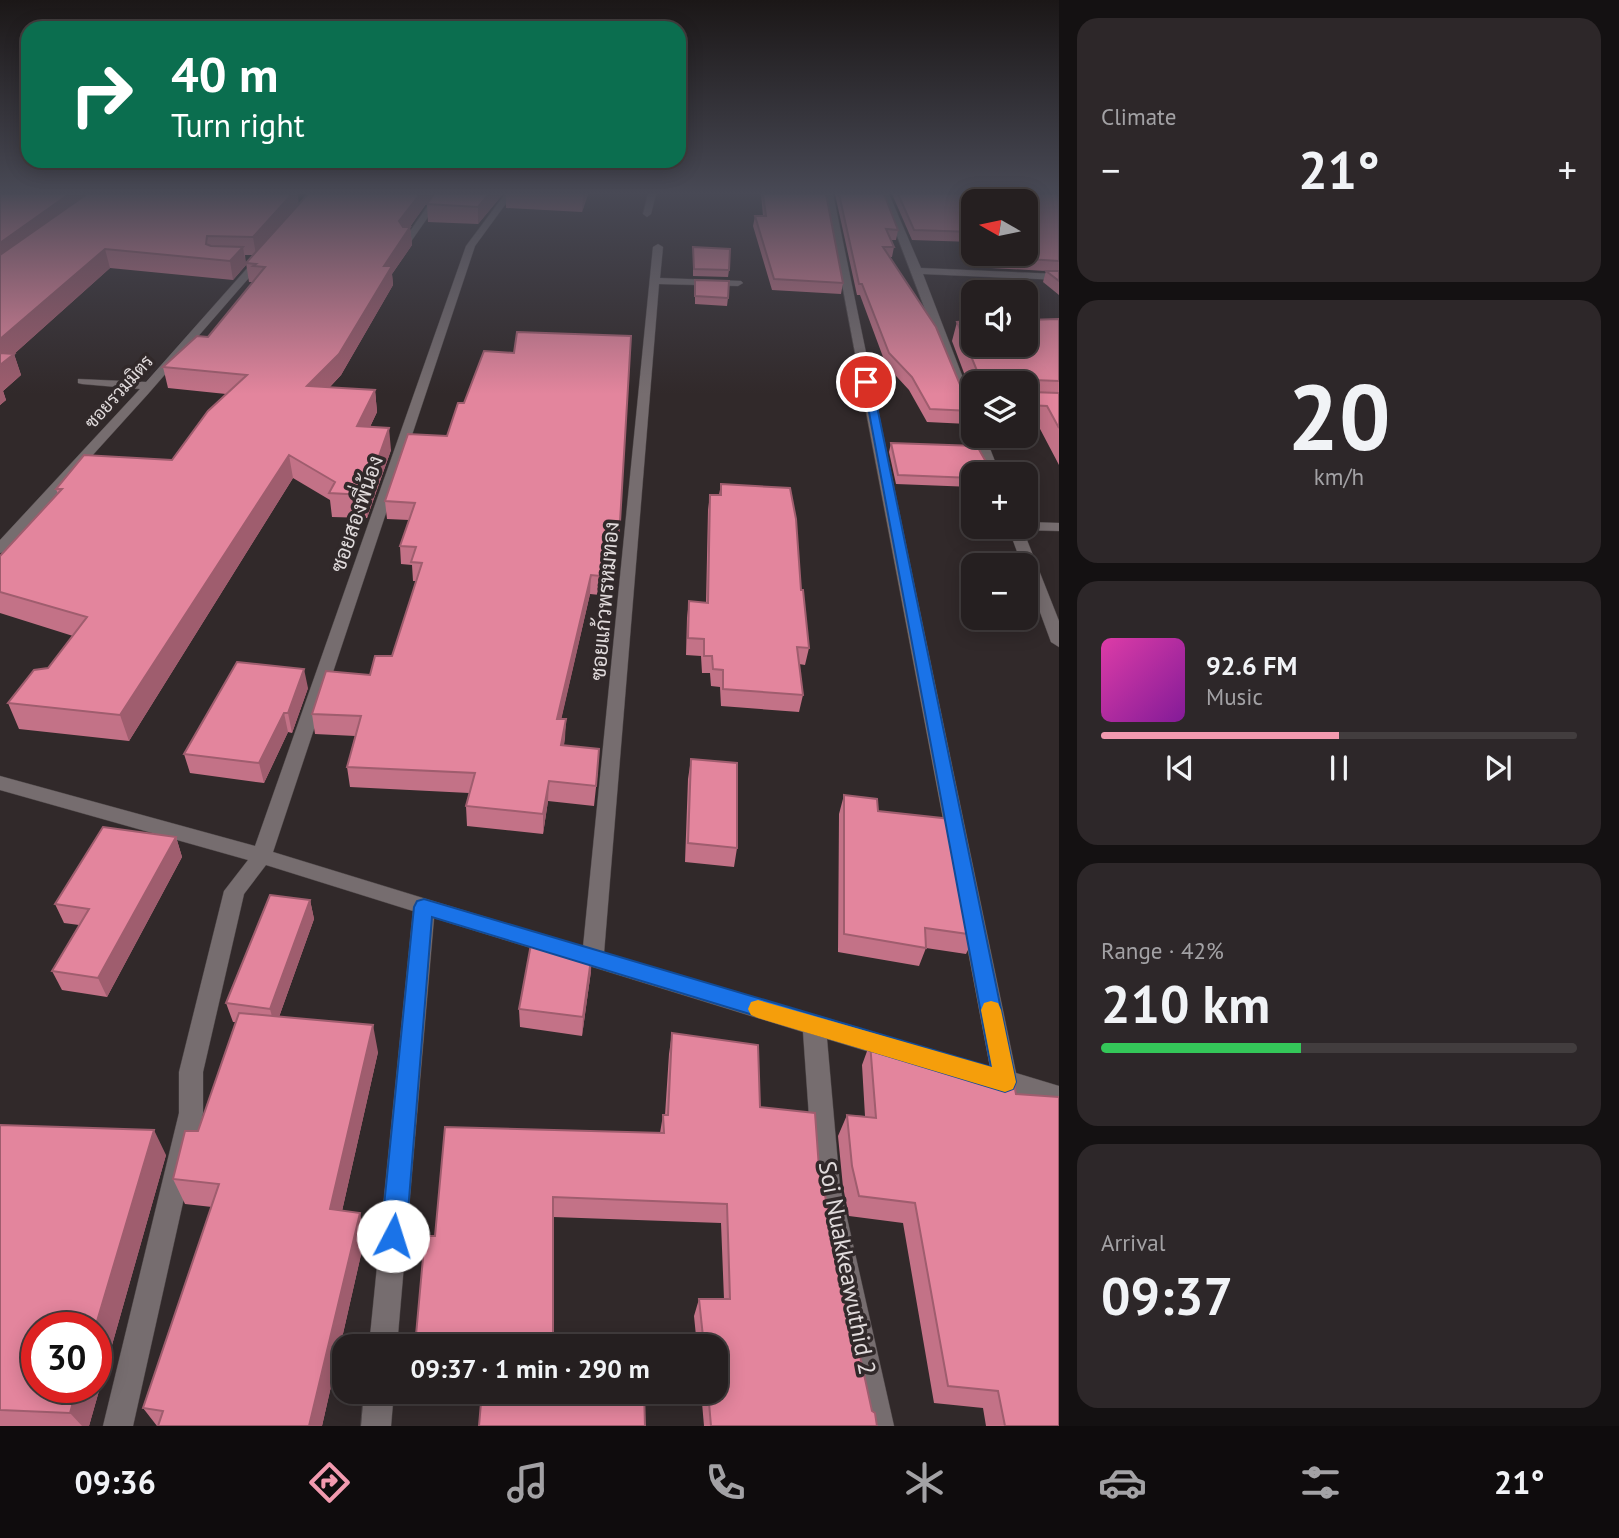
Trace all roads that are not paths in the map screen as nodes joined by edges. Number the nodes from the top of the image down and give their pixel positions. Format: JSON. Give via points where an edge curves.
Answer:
{"nodes":[{"id":1,"x":254,"y":261,"type":"edge"},
{"id":2,"x":466,"y":261,"type":"edge"},
{"id":3,"x":657,"y":261,"type":"edge"},
{"id":4,"x":842,"y":261,"type":"edge"},
{"id":5,"x":913,"y":261,"type":"edge"},
{"id":6,"x":917,"y":271,"type":"junction"},
{"id":7,"x":1059,"y":277,"type":"edge"},
{"id":8,"x":655,"y":281,"type":"junction"},
{"id":9,"x":738,"y":283,"type":"dead end"},
{"id":10,"x":82,"y":382,"type":"dead end"},
{"id":11,"x":961,"y":382,"type":"edge"},
{"id":12,"x":149,"y":386,"type":"junction"},
{"id":13,"x":1038,"y":526,"type":"edge"},
{"id":14,"x":1059,"y":527,"type":"edge"},
{"id":15,"x":1019,"y":539,"type":"edge"},
{"id":16,"x":0,"y":549,"type":"edge"},
{"id":17,"x":1059,"y":642,"type":"edge"},
{"id":18,"x":0,"y":783,"type":"edge"},
{"id":19,"x":262,"y":856,"type":"junction"},
{"id":20,"x":424,"y":907,"type":"junction"},
{"id":21,"x":593,"y":960,"type":"junction"},
{"id":22,"x":814,"y":1026,"type":"junction"},
{"id":23,"x":1005,"y":1082,"type":"junction"},
{"id":24,"x":1059,"y":1097,"type":"edge"},
{"id":25,"x":384,"y":1334,"type":"edge"},
{"id":26,"x":378,"y":1404,"type":"edge"},
{"id":27,"x":118,"y":1426,"type":"edge"},
{"id":28,"x":376,"y":1426,"type":"edge"},
{"id":29,"x":879,"y":1426,"type":"edge"}],
"edges":[{"from":1,"to":12,"type":"street","name":"ซอยรวมมิตร"},
{"from":2,"to":19,"type":"street","name":"ซอยสองพี่น้อง"},
{"from":3,"to":8,"type":"street","name":"ซอยแก้วพรหมทอง"},
{"from":4,"to":23,"type":"street"},
{"from":5,"to":6,"type":"street"},
{"from":6,"to":7,"type":"street"},
{"from":6,"to":11,"type":"street"},
{"from":8,"to":9,"type":"street"},
{"from":8,"to":21,"type":"street","name":"ซอยแก้วพรหมทอง"},
{"from":10,"to":12,"type":"street"},
{"from":12,"to":16,"type":"street","name":"ซอยรวมมิตร"},
{"from":13,"to":14,"type":"street"},
{"from":15,"to":17,"type":"street"},
{"from":18,"to":19,"type":"street"},
{"from":19,"to":20,"type":"street"},
{"from":19,"to":27,"type":"street","name":"ซอยสองพี่น้อง","via":[[234,891],[191,1072],[191,1113]]},
{"from":20,"to":21,"type":"street"},
{"from":20,"to":25,"type":"street"},
{"from":21,"to":22,"type":"street"},
{"from":22,"to":23,"type":"street"},
{"from":22,"to":29,"type":"street","name":"Soi Nuakkeawuthid 2","via":[[827,1186]]},
{"from":23,"to":24,"type":"street"},
{"from":26,"to":28,"type":"street"}]}
